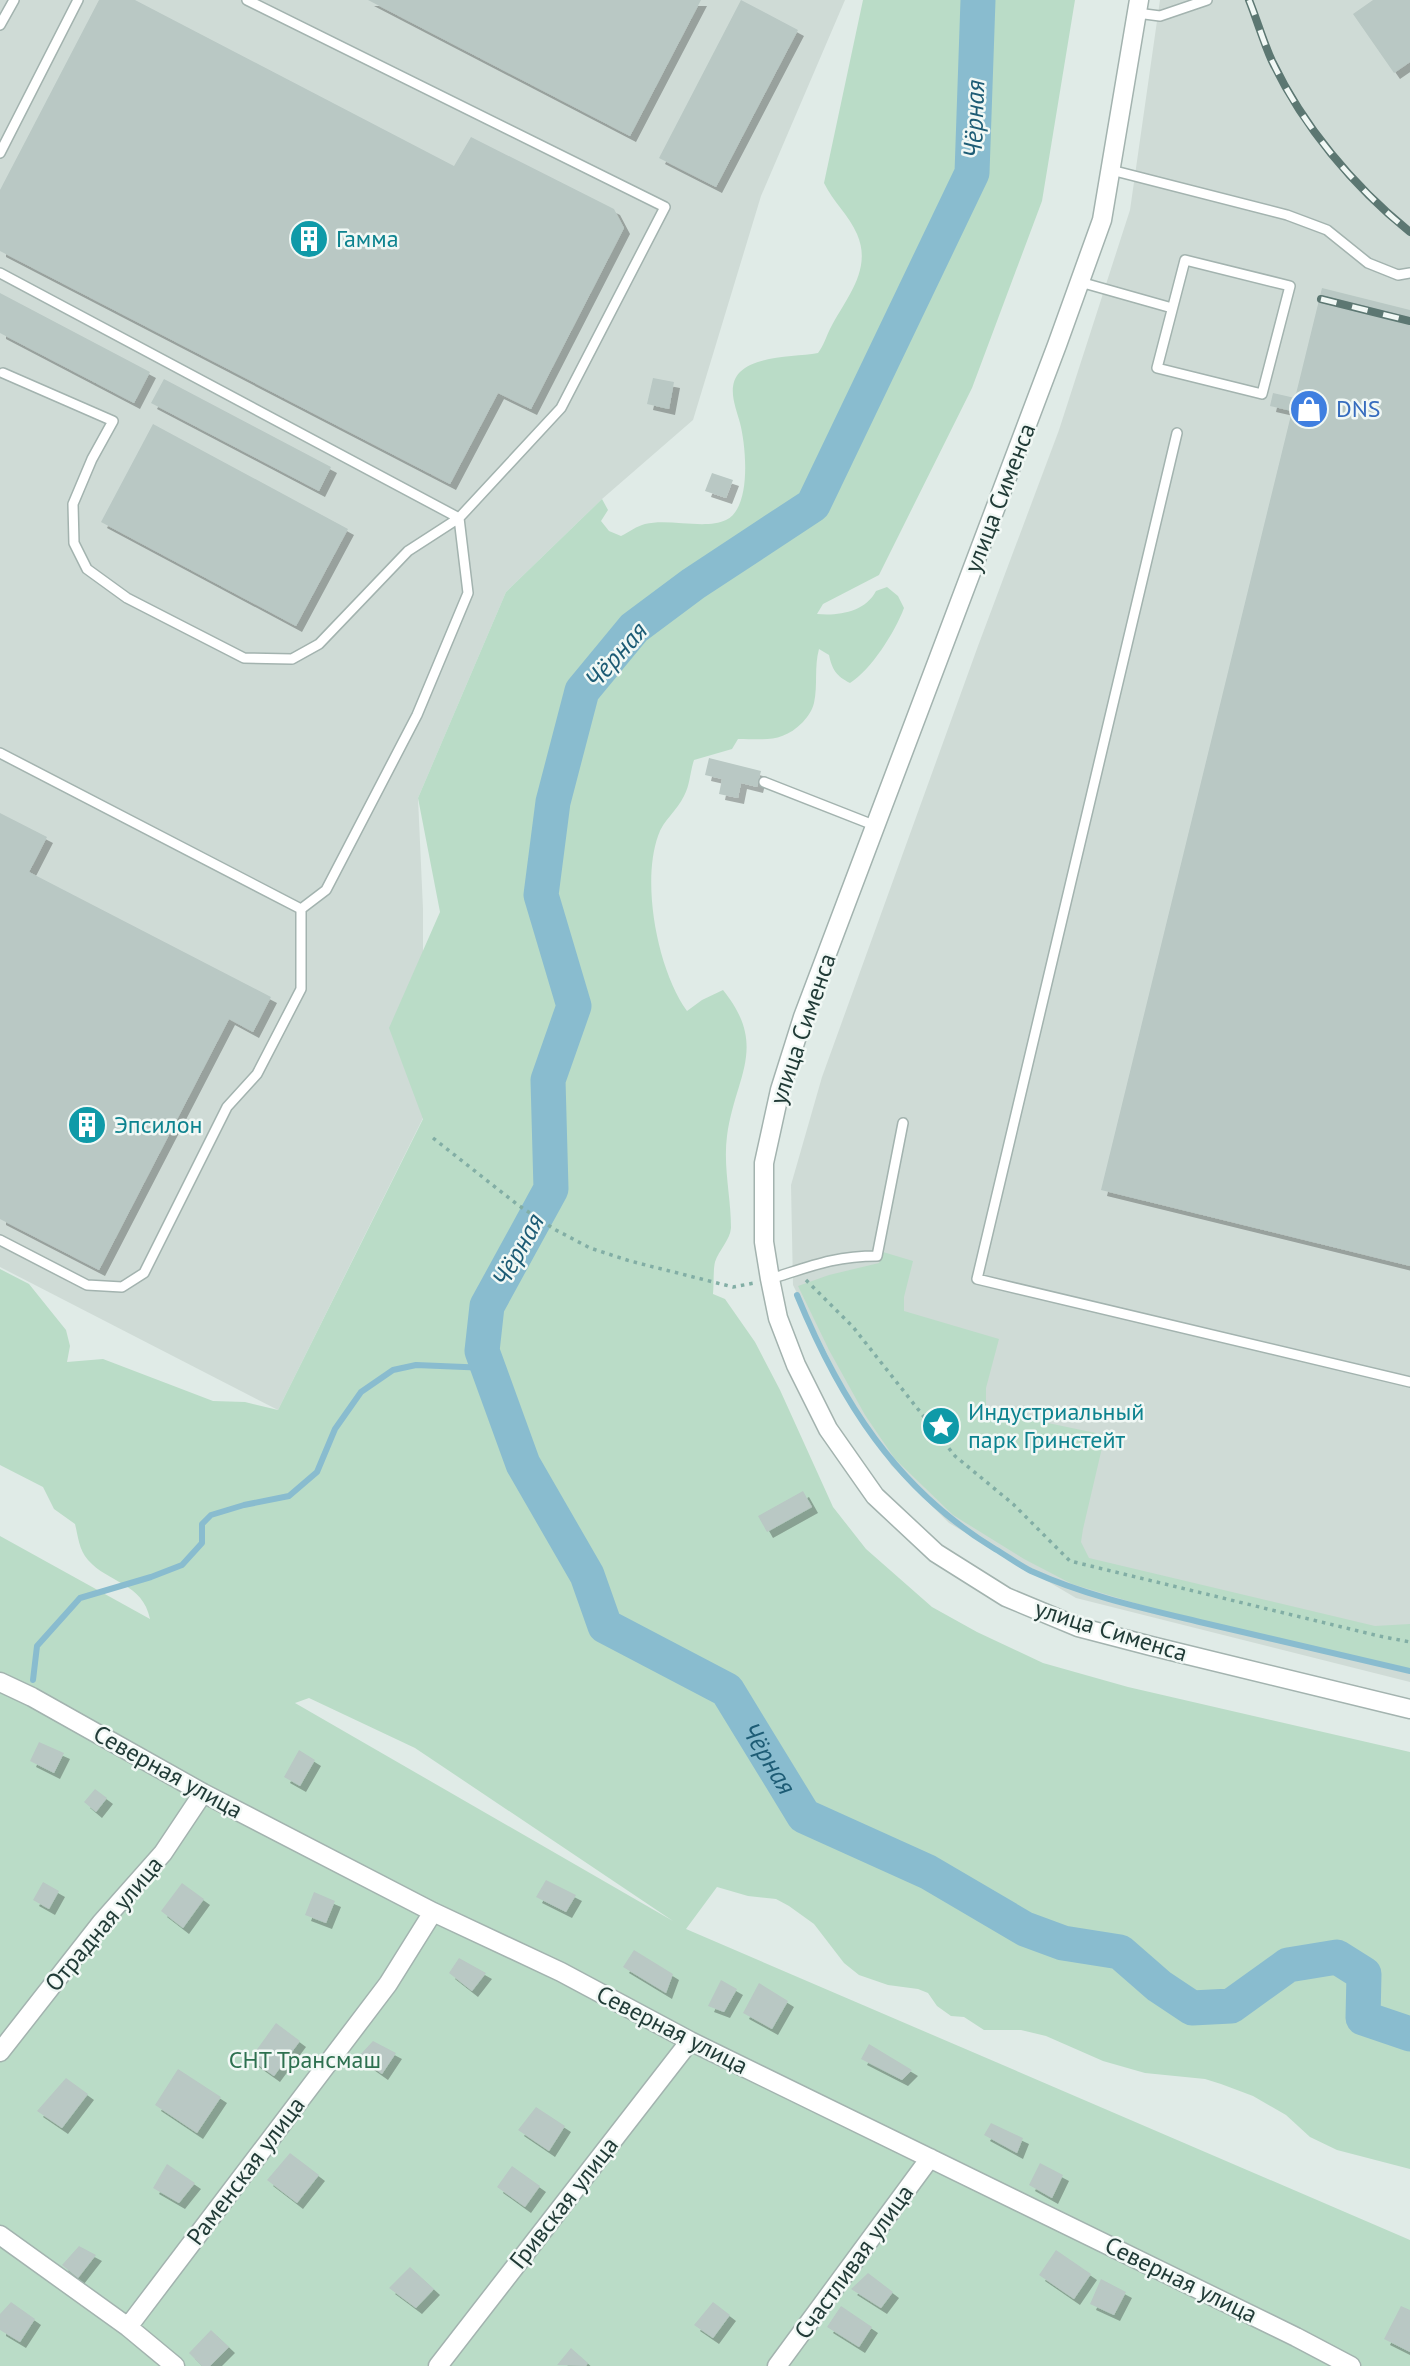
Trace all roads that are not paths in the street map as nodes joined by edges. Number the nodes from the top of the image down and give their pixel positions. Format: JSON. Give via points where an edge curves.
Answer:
{"nodes":[{"id":1,"x":14,"y":0,"type":"edge"},
{"id":2,"x":78,"y":0,"type":"edge"},
{"id":3,"x":247,"y":0,"type":"edge"},
{"id":4,"x":1207,"y":0,"type":"edge"},
{"id":5,"x":1138,"y":7,"type":"edge"},
{"id":6,"x":0,"y":25,"type":"edge"},
{"id":7,"x":0,"y":153,"type":"edge"},
{"id":8,"x":1111,"y":170,"type":"junction"},
{"id":9,"x":0,"y":273,"type":"edge"},
{"id":10,"x":1410,"y":273,"type":"edge"},
{"id":11,"x":1080,"y":282,"type":"junction"},
{"id":12,"x":1172,"y":308,"type":"junction"},
{"id":13,"x":3,"y":373,"type":"dead end"},
{"id":14,"x":1177,"y":433,"type":"dead end"},
{"id":15,"x":459,"y":518,"type":"junction"},
{"id":16,"x":0,"y":753,"type":"edge"},
{"id":17,"x":764,"y":782,"type":"dead end"},
{"id":18,"x":876,"y":826,"type":"junction"},
{"id":19,"x":301,"y":909,"type":"junction"},
{"id":20,"x":903,"y":1123,"type":"dead end"},
{"id":21,"x":0,"y":1240,"type":"edge"},
{"id":22,"x":769,"y":1279,"type":"junction"},
{"id":23,"x":1410,"y":1382,"type":"edge"},
{"id":24,"x":0,"y":1682,"type":"edge"},
{"id":25,"x":1410,"y":1709,"type":"edge"},
{"id":26,"x":203,"y":1793,"type":"junction"},
{"id":27,"x":433,"y":1912,"type":"junction"},
{"id":28,"x":690,"y":2040,"type":"junction"},
{"id":29,"x":0,"y":2052,"type":"edge"},
{"id":30,"x":930,"y":2158,"type":"junction"},
{"id":31,"x":0,"y":2235,"type":"edge"},
{"id":32,"x":128,"y":2327,"type":"junction"},
{"id":33,"x":174,"y":2366,"type":"edge"},
{"id":34,"x":438,"y":2366,"type":"edge"},
{"id":35,"x":778,"y":2366,"type":"edge"},
{"id":36,"x":1351,"y":2366,"type":"edge"}],
"edges":[{"from":1,"to":6,"type":"lane"},
{"from":2,"to":7,"type":"lane"},
{"from":3,"to":15,"type":"lane","via":[[665,207],[561,408]]},
{"from":4,"to":5,"type":"lane","via":[[1160,16]]},
{"from":5,"to":8,"type":"street","name":"улица Сименса"},
{"from":8,"to":10,"type":"lane","via":[[1287,215],[1327,230],[1368,263],[1398,275]]},
{"from":8,"to":11,"type":"street","name":"улица Сименса","via":[[1102,220]]},
{"from":9,"to":15,"type":"lane"},
{"from":11,"to":12,"type":"lane"},
{"from":11,"to":18,"type":"street","name":"улица Сименса"},
{"from":12,"to":12,"type":"lane","via":[[1157,368],[1262,394],[1290,286],[1185,260]]},
{"from":13,"to":15,"type":"lane","via":[[113,421],[73,504],[74,543],[88,569],[127,598],[244,658],[292,659],[319,645],[408,551]]},
{"from":14,"to":23,"type":"lane","via":[[977,1279]]},
{"from":15,"to":19,"type":"lane","via":[[468,593],[417,715],[326,890]]},
{"from":16,"to":19,"type":"lane"},
{"from":17,"to":18,"type":"lane"},
{"from":18,"to":22,"type":"street","name":"улица Сименса","via":[[780,1090],[765,1163],[764,1242]]},
{"from":19,"to":21,"type":"lane","via":[[301,989],[257,1074],[227,1107],[144,1273],[122,1287],[88,1285]]},
{"from":20,"to":22,"type":"lane","via":[[877,1256],[848,1256]]},
{"from":22,"to":25,"type":"street","name":"улица Сименса","via":[[796,1365],[828,1429],[875,1496],[936,1553],[1006,1597],[1079,1626]]},
{"from":24,"to":26,"type":"street","name":"Северная улица"},
{"from":26,"to":27,"type":"street","name":"Северная улица"},
{"from":26,"to":29,"type":"street","name":"Отрадная улица","via":[[163,1853],[101,1923]]},
{"from":27,"to":28,"type":"street","name":"Северная улица"},
{"from":27,"to":32,"type":"street","name":"Раменская улица","via":[[388,1984]]},
{"from":28,"to":30,"type":"street","name":"Северная улица"},
{"from":28,"to":34,"type":"street","name":"Гривская улица"},
{"from":30,"to":35,"type":"street","name":"Счастливая улица"},
{"from":30,"to":36,"type":"street","name":"Северная улица"},
{"from":31,"to":32,"type":"street"},
{"from":32,"to":33,"type":"street"}]}
